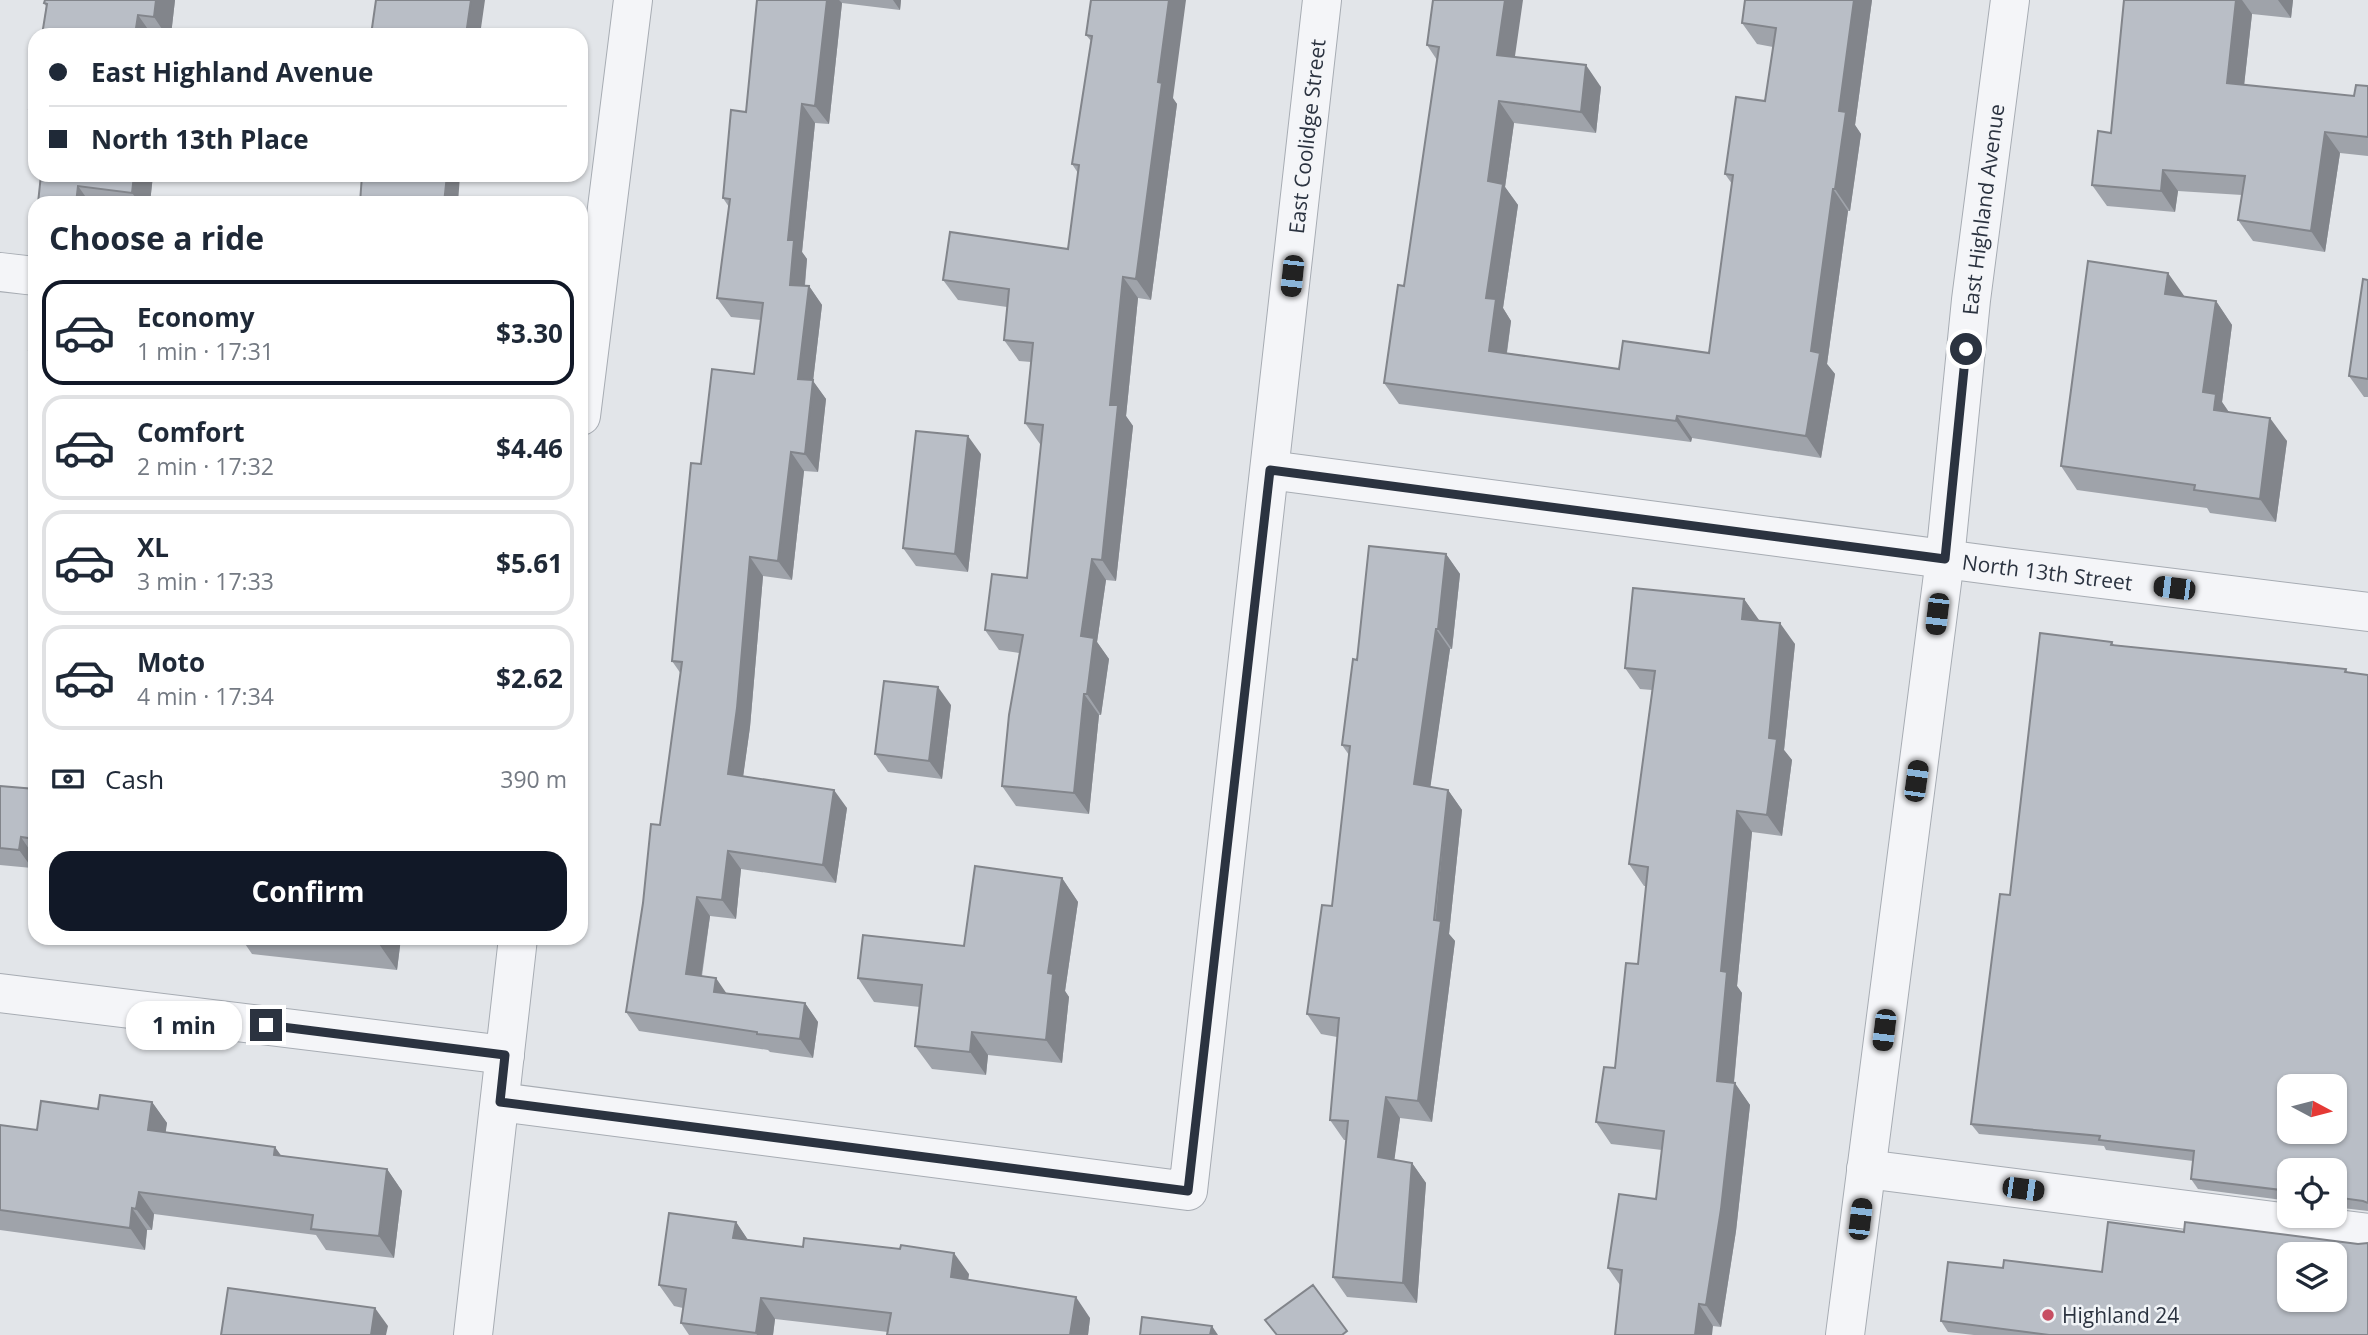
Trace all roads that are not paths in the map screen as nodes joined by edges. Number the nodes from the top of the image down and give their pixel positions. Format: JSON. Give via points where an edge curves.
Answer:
{"nodes":[{"id":1,"x":634,"y":0,"type":"edge"},
{"id":2,"x":1322,"y":0,"type":"edge"},
{"id":3,"x":2010,"y":0,"type":"edge"},
{"id":4,"x":0,"y":272,"type":"edge"},
{"id":5,"x":28,"y":275,"type":"edge"},
{"id":6,"x":588,"y":361,"type":"edge"},
{"id":7,"x":1270,"y":470,"type":"junction"},
{"id":8,"x":1945,"y":559,"type":"junction"},
{"id":9,"x":2368,"y":612,"type":"edge"},
{"id":10,"x":518,"y":945,"type":"edge"},
{"id":11,"x":0,"y":993,"type":"edge"},
{"id":12,"x":505,"y":1055,"type":"junction"},
{"id":13,"x":500,"y":1102,"type":"junction"},
{"id":14,"x":1866,"y":1169,"type":"junction"},
{"id":15,"x":2368,"y":1233,"type":"edge"},
{"id":16,"x":473,"y":1335,"type":"edge"},
{"id":17,"x":1845,"y":1335,"type":"edge"}],
"edges":[{"from":1,"to":6,"type":"street"},
{"from":2,"to":7,"type":"street","name":"East Coolidge Street"},
{"from":3,"to":8,"type":"street","name":"East Highland Avenue","via":[[1971,300]]},
{"from":4,"to":5,"type":"street"},
{"from":7,"to":8,"type":"street","name":"North 13th Street"},
{"from":7,"to":13,"type":"street","name":"East Coolidge Street","via":[[1188,1191]]},
{"from":8,"to":9,"type":"street","name":"North 13th Street"},
{"from":8,"to":14,"type":"street","name":"East Highland Avenue"},
{"from":10,"to":12,"type":"street"},
{"from":11,"to":12,"type":"street"},
{"from":12,"to":13,"type":"street"},
{"from":13,"to":16,"type":"street"},
{"from":14,"to":15,"type":"street"},
{"from":14,"to":17,"type":"street","name":"East Highland Avenue"}]}
